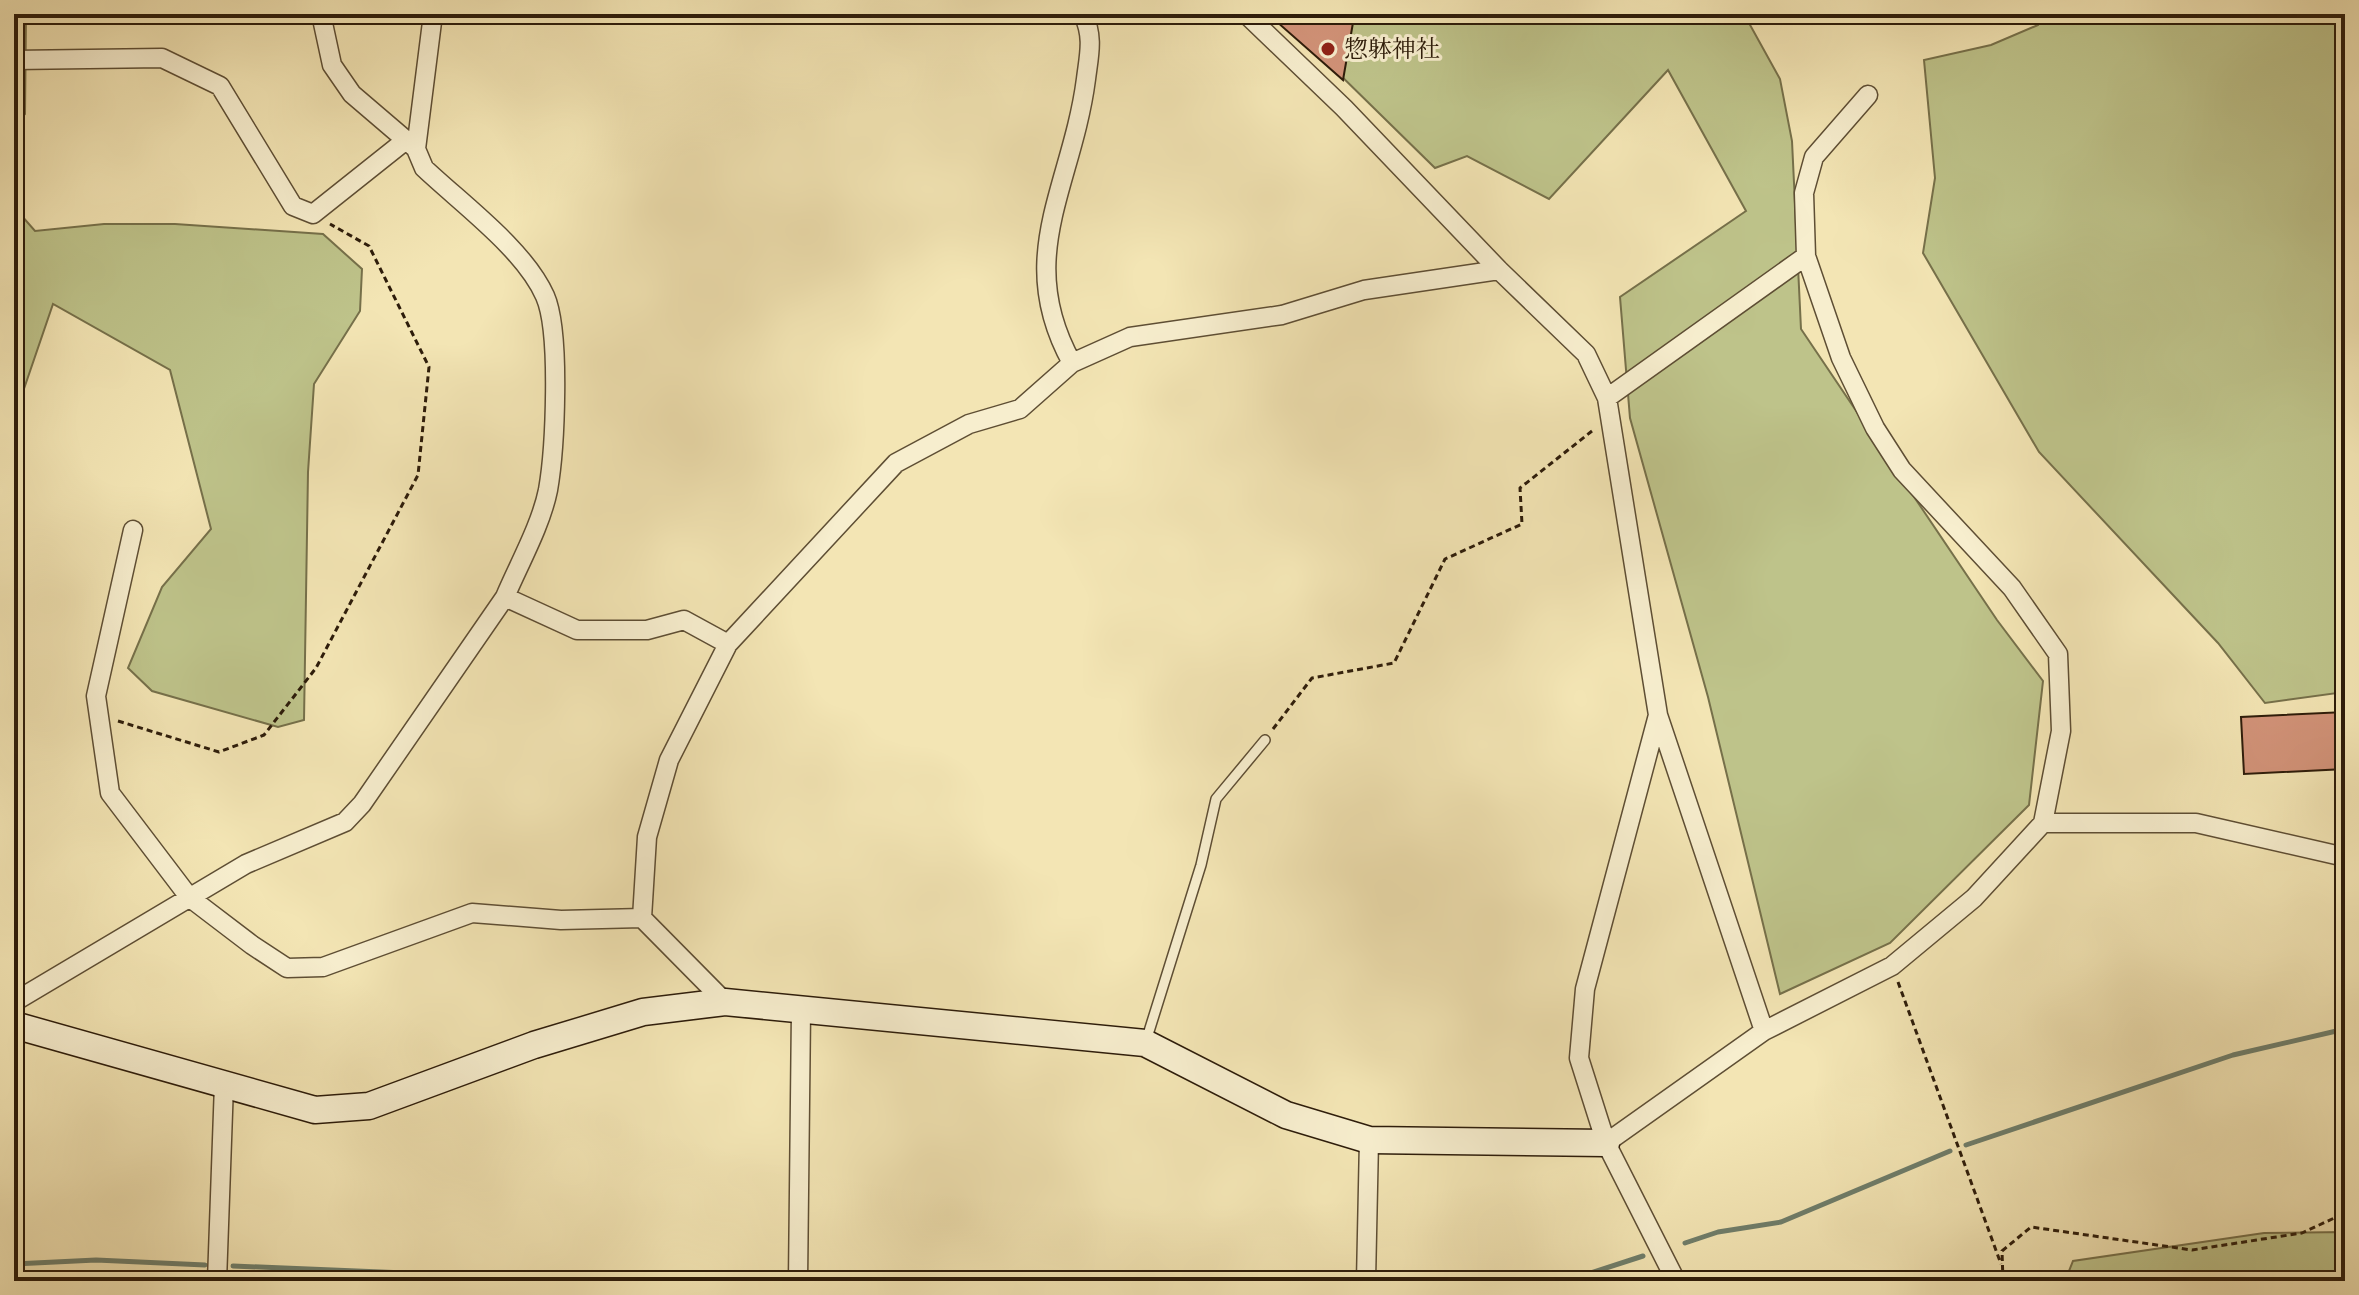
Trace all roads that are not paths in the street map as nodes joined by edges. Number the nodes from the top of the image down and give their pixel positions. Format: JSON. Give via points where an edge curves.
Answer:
{"nodes":[{"id":1,"x":321,"y":14,"type":"edge"},
{"id":2,"x":433,"y":14,"type":"edge"},
{"id":3,"x":1083,"y":14,"type":"edge"},
{"id":4,"x":1246,"y":14,"type":"edge"},
{"id":5,"x":14,"y":60,"type":"edge"},
{"id":6,"x":1868,"y":95,"type":"dead end"},
{"id":7,"x":411,"y":144,"type":"junction"},
{"id":8,"x":1806,"y":256,"type":"junction"},
{"id":9,"x":1499,"y":270,"type":"junction"},
{"id":10,"x":1072,"y":363,"type":"junction"},
{"id":11,"x":1607,"y":398,"type":"junction"},
{"id":12,"x":133,"y":530,"type":"dead end"},
{"id":13,"x":505,"y":597,"type":"junction"},
{"id":14,"x":728,"y":644,"type":"junction"},
{"id":15,"x":1658,"y":715,"type":"junction"},
{"id":16,"x":1265,"y":740,"type":"road end"},
{"id":17,"x":2043,"y":823,"type":"junction"},
{"id":18,"x":2345,"y":857,"type":"edge"},
{"id":19,"x":189,"y":897,"type":"junction"},
{"id":20,"x":642,"y":918,"type":"junction"},
{"id":21,"x":14,"y":992,"type":"edge"},
{"id":22,"x":14,"y":1002,"type":"edge"},
{"id":23,"x":725,"y":1002,"type":"junction"},
{"id":24,"x":801,"y":1011,"type":"junction"},
{"id":25,"x":14,"y":1025,"type":"edge"},
{"id":26,"x":1764,"y":1031,"type":"junction"},
{"id":27,"x":1145,"y":1043,"type":"junction"},
{"id":28,"x":224,"y":1084,"type":"junction"},
{"id":29,"x":1369,"y":1140,"type":"junction"},
{"id":30,"x":1606,"y":1143,"type":"junction"},
{"id":31,"x":217,"y":1281,"type":"edge"},
{"id":32,"x":798,"y":1281,"type":"edge"},
{"id":33,"x":1366,"y":1281,"type":"edge"},
{"id":34,"x":1676,"y":1281,"type":"edge"}],
"edges":[{"from":1,"to":7,"type":"street","via":[[332,65],[352,94]]},
{"from":2,"to":7,"type":"street"},
{"from":3,"to":10,"type":"street","via":[[1092,34],[1082,115],[1047,243],[1044,279],[1056,333]]},
{"from":4,"to":9,"type":"street"},
{"from":5,"to":7,"type":"street","via":[[162,58],[220,86],[293,206],[313,214]]},
{"from":6,"to":8,"type":"street","via":[[1814,157],[1804,193]]},
{"from":7,"to":13,"type":"street","via":[[424,168],[526,266],[546,298],[554,381],[547,491]]},
{"from":8,"to":11,"type":"street"},
{"from":8,"to":17,"type":"street","via":[[1841,358],[1875,428],[1902,470],[2012,588],[2058,654],[2061,731]]},
{"from":9,"to":10,"type":"street","via":[[1364,290],[1282,315],[1130,337]]},
{"from":9,"to":11,"type":"street","via":[[1586,354]]},
{"from":10,"to":14,"type":"street","via":[[1020,409],[969,424],[896,463]]},
{"from":11,"to":15,"type":"street"},
{"from":12,"to":19,"type":"street","via":[[96,696],[110,793]]},
{"from":13,"to":14,"type":"street","via":[[577,630],[647,630],[684,620]]},
{"from":13,"to":19,"type":"street","via":[[345,822],[246,864]]},
{"from":14,"to":20,"type":"street","via":[[669,760],[647,837]]},
{"from":15,"to":26,"type":"street"},
{"from":15,"to":30,"type":"street","via":[[1585,989],[1579,1058]]},
{"from":16,"to":27,"type":"lane","via":[[1216,799],[1201,865]]},
{"from":17,"to":18,"type":"street","via":[[2196,823]]},
{"from":17,"to":26,"type":"street","via":[[1974,898],[1892,966]]},
{"from":19,"to":20,"type":"street","via":[[287,968],[323,967],[472,913],[561,920]]},
{"from":19,"to":22,"type":"street"},
{"from":20,"to":23,"type":"street"},
{"from":21,"to":22,"type":"street"},
{"from":23,"to":24,"type":"street"},
{"from":23,"to":28,"type":"street","via":[[643,1012],[534,1045],[369,1106],[315,1110]]},
{"from":24,"to":27,"type":"street"},
{"from":24,"to":32,"type":"street"},
{"from":25,"to":28,"type":"street"},
{"from":26,"to":30,"type":"street"},
{"from":27,"to":29,"type":"street","via":[[1286,1115]]},
{"from":28,"to":31,"type":"street"},
{"from":29,"to":30,"type":"street"},
{"from":29,"to":33,"type":"street"},
{"from":30,"to":34,"type":"street"}]}
